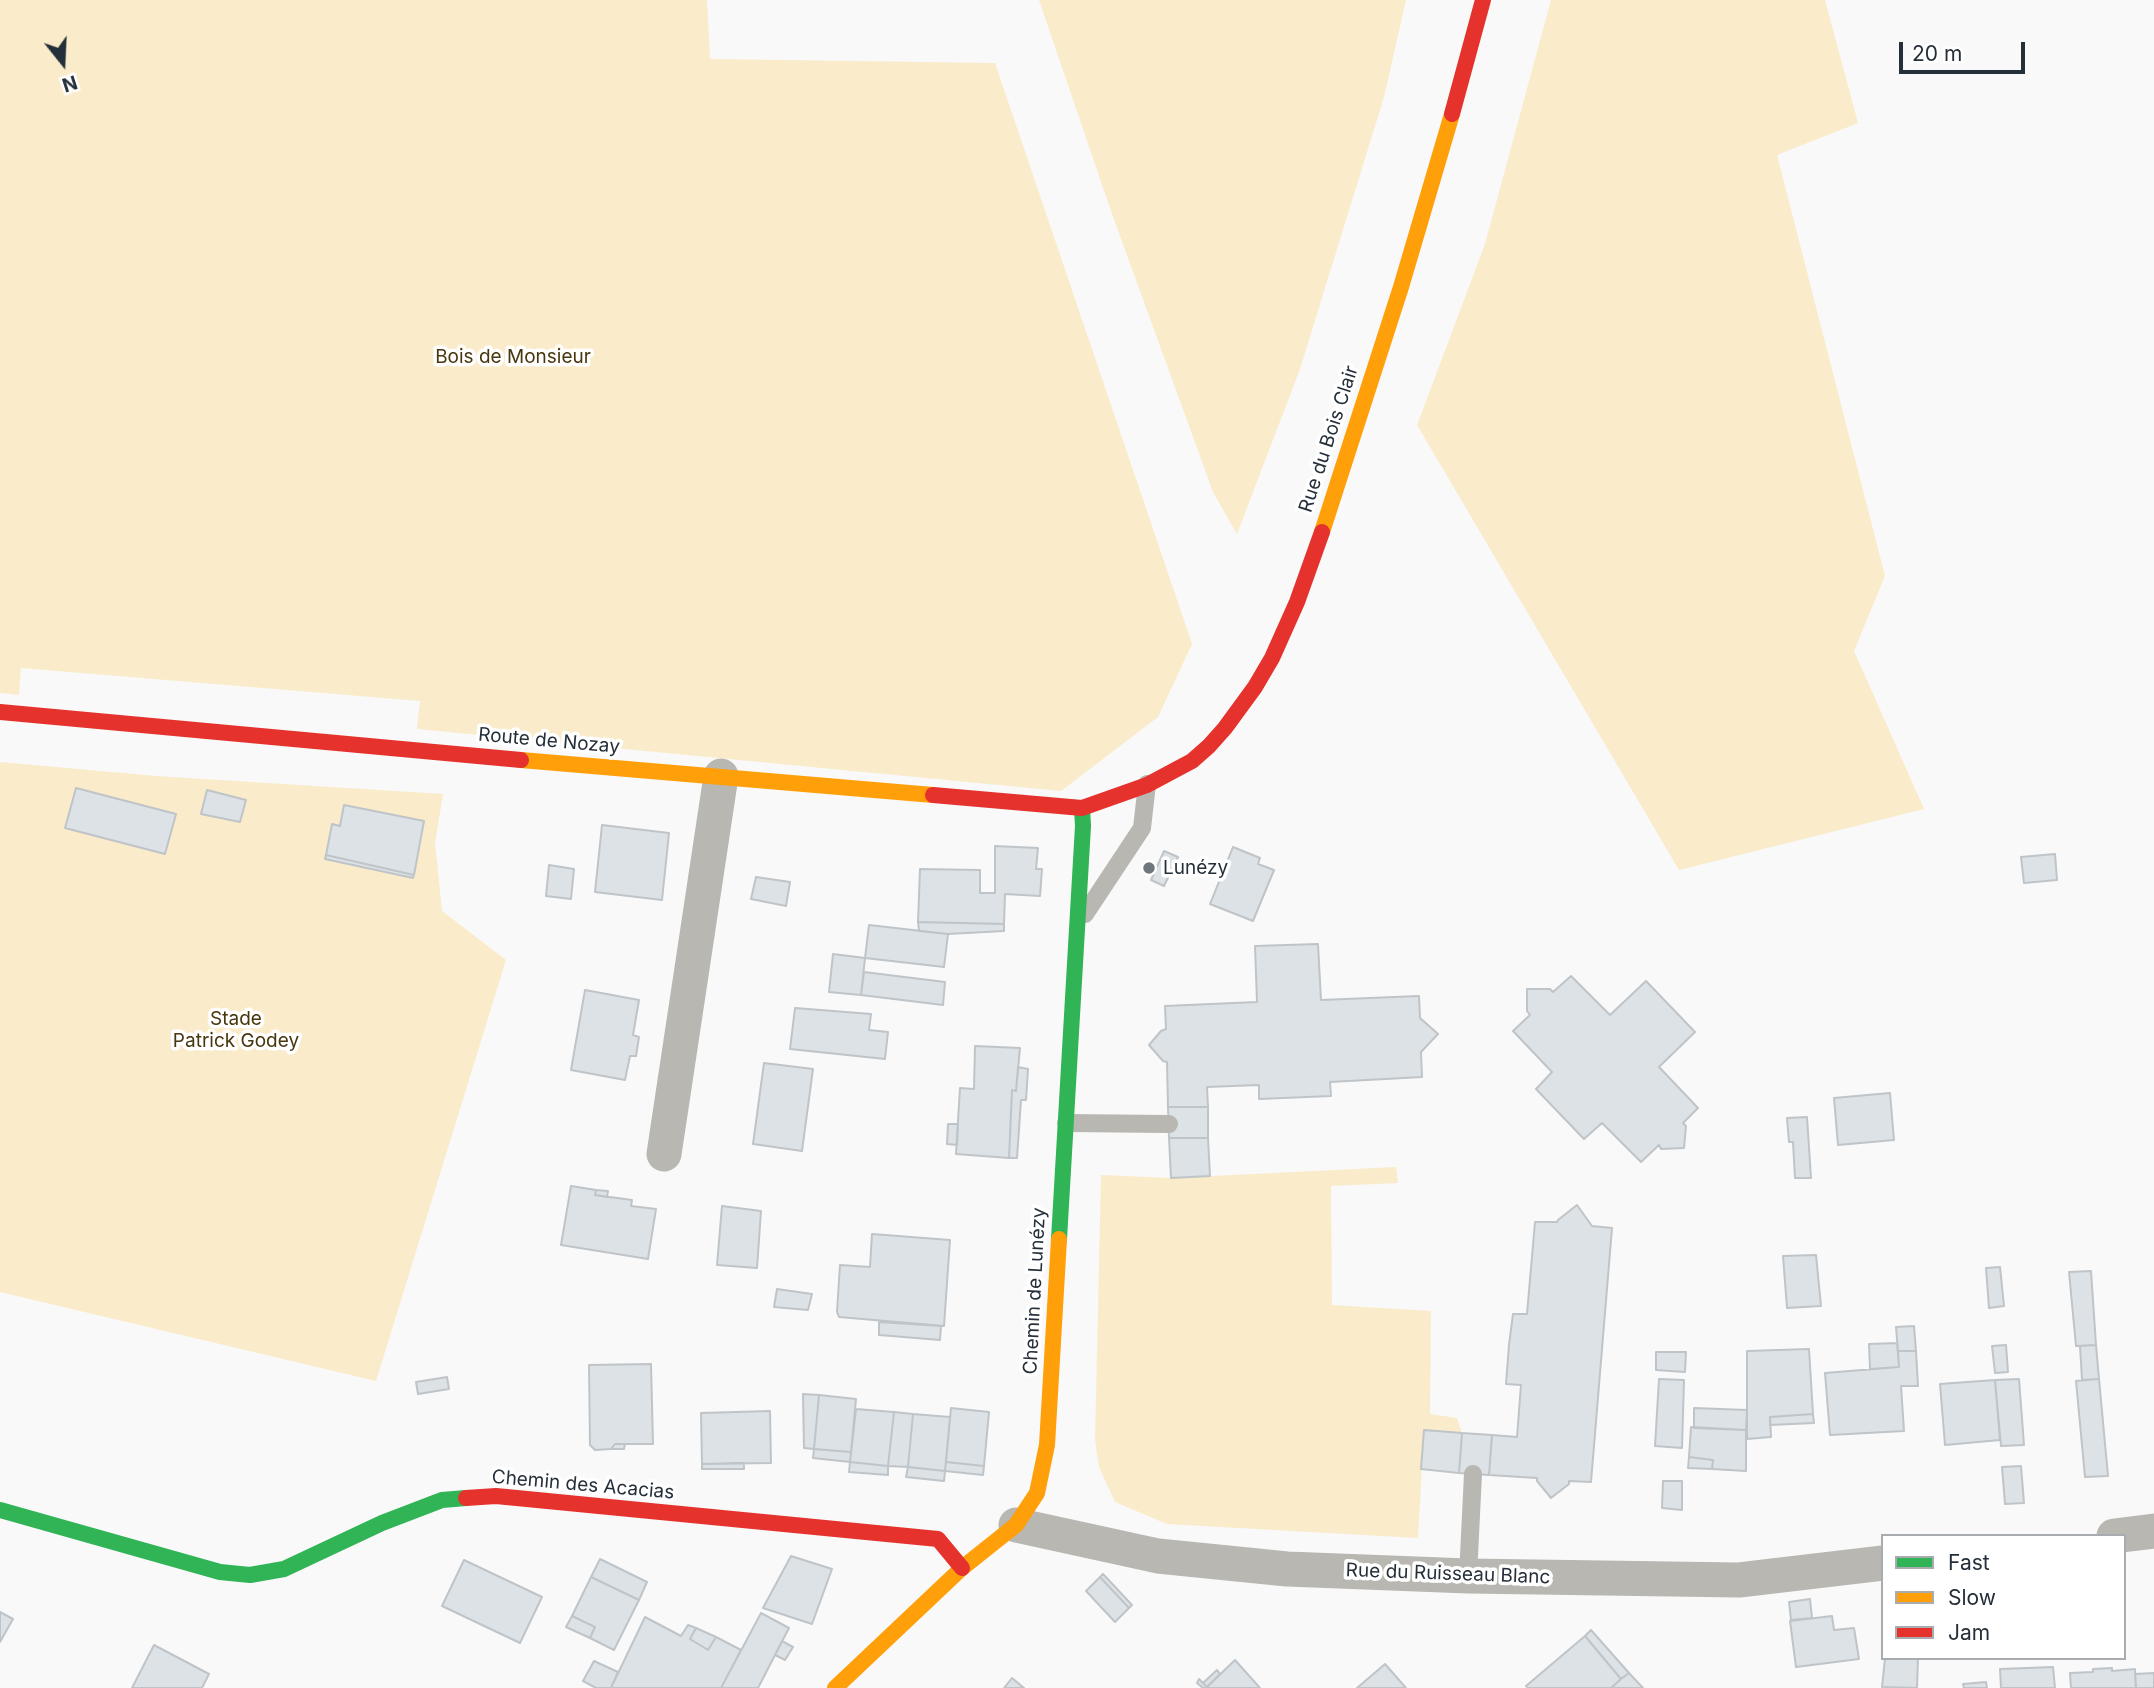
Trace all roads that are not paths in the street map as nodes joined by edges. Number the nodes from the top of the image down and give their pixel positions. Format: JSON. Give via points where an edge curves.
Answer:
{"nodes":[{"id":1,"x":1483,"y":0,"type":"edge"},
{"id":2,"x":0,"y":712,"type":"edge"},
{"id":3,"x":721,"y":776,"type":"junction"},
{"id":4,"x":1147,"y":785,"type":"junction"},
{"id":5,"x":1088,"y":806,"type":"junction"},
{"id":6,"x":1077,"y":924,"type":"junction"},
{"id":7,"x":1066,"y":1123,"type":"junction"},
{"id":8,"x":1169,"y":1124,"type":"dead end"},
{"id":9,"x":664,"y":1154,"type":"dead end"},
{"id":10,"x":1473,"y":1474,"type":"dead end"},
{"id":11,"x":0,"y":1510,"type":"edge"},
{"id":12,"x":1016,"y":1525,"type":"junction"},
{"id":13,"x":2154,"y":1531,"type":"edge"},
{"id":14,"x":2126,"y":1535,"type":"edge"},
{"id":15,"x":1881,"y":1563,"type":"edge"},
{"id":16,"x":962,"y":1568,"type":"junction"},
{"id":17,"x":1468,"y":1576,"type":"junction"},
{"id":18,"x":835,"y":1688,"type":"edge"}],
"edges":[{"from":1,"to":4,"type":"street","name":"Rue du Bois Clair","via":[[1448,132],[1370,384],[1283,635],[1258,683],[1206,749],[1180,770]]},
{"from":2,"to":3,"type":"street","name":"Route de Nozay"},
{"from":3,"to":5,"type":"street","name":"Route de Nozay"},
{"from":3,"to":9,"type":"street"},
{"from":4,"to":5,"type":"street","name":"Rue du Bois Clair"},
{"from":4,"to":6,"type":"lane","via":[[1142,828]]},
{"from":5,"to":6,"type":"street","name":"Chemin de Lunézy"},
{"from":6,"to":7,"type":"street","name":"Chemin de Lunézy"},
{"from":7,"to":8,"type":"lane"},
{"from":7,"to":12,"type":"street","name":"Chemin de Lunézy","via":[[1047,1445],[1037,1493]]},
{"from":10,"to":17,"type":"lane"},
{"from":11,"to":16,"type":"street","name":"Chemin des Acacias","via":[[220,1573],[284,1569],[442,1500],[496,1496],[938,1539]]},
{"from":12,"to":16,"type":"street","name":"Chemin de Lunézy"},
{"from":12,"to":17,"type":"street","name":"Rue du Ruisseau Blanc","via":[[1158,1556],[1287,1569]]},
{"from":13,"to":14,"type":"street"},
{"from":15,"to":17,"type":"street","name":"Rue du Ruisseau Blanc","via":[[1739,1580]]},
{"from":16,"to":18,"type":"street","name":"Chemin de Lunézy"}]}
